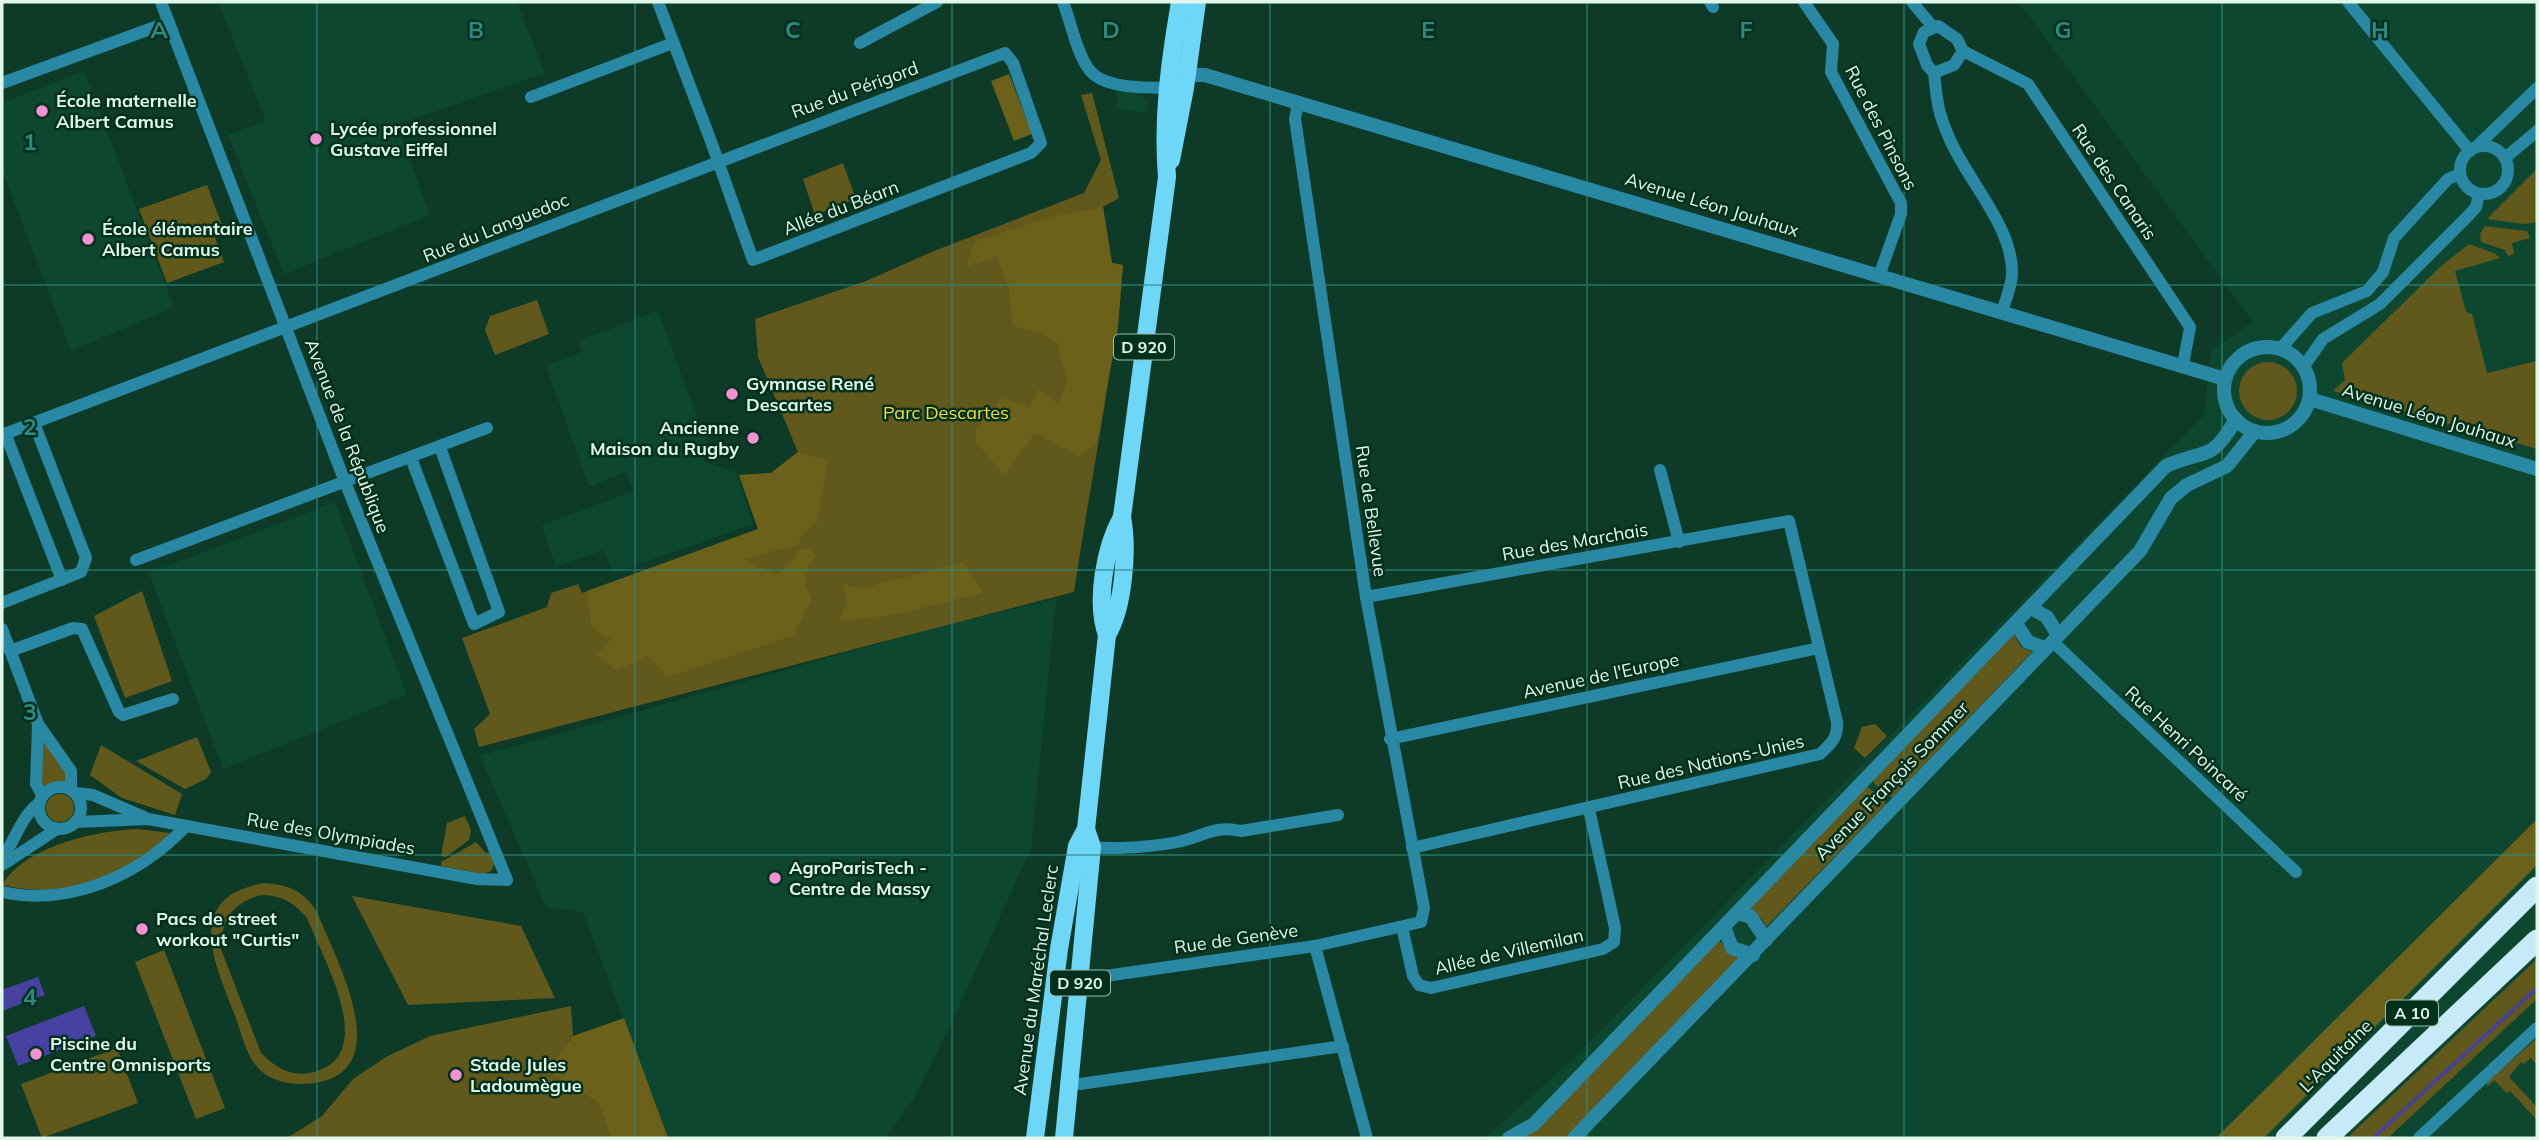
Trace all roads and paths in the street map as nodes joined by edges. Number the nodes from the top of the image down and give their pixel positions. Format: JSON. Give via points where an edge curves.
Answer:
{"nodes":[{"id":1,"x":161,"y":2,"type":"edge"},
{"id":2,"x":658,"y":2,"type":"edge"},
{"id":3,"x":937,"y":2,"type":"edge"},
{"id":4,"x":1063,"y":2,"type":"edge"},
{"id":5,"x":1181,"y":2,"type":"edge"},
{"id":6,"x":1197,"y":2,"type":"edge"},
{"id":7,"x":1804,"y":2,"type":"edge"},
{"id":8,"x":1912,"y":2,"type":"edge"},
{"id":9,"x":2348,"y":2,"type":"edge"},
{"id":10,"x":169,"y":22,"type":"junction"},
{"id":11,"x":1933,"y":27,"type":"junction"},
{"id":12,"x":673,"y":43,"type":"junction"},
{"id":13,"x":860,"y":43,"type":"dead end"},
{"id":14,"x":1964,"y":51,"type":"junction"},
{"id":15,"x":1005,"y":53,"type":"joint"},
{"id":16,"x":1934,"y":73,"type":"junction"},
{"id":17,"x":1178,"y":81,"type":"junction"},
{"id":18,"x":2,"y":83,"type":"edge"},
{"id":19,"x":2537,"y":88,"type":"edge"},
{"id":20,"x":531,"y":97,"type":"dead end"},
{"id":21,"x":1298,"y":103,"type":"junction"},
{"id":22,"x":2537,"y":131,"type":"edge"},
{"id":23,"x":2473,"y":149,"type":"junction"},
{"id":24,"x":2505,"y":158,"type":"junction"},
{"id":25,"x":718,"y":162,"type":"junction"},
{"id":26,"x":2460,"y":174,"type":"junction"},
{"id":27,"x":2479,"y":194,"type":"junction"},
{"id":28,"x":1879,"y":276,"type":"junction"},
{"id":29,"x":2002,"y":312,"type":"junction"},
{"id":30,"x":286,"y":325,"type":"junction"},
{"id":31,"x":2281,"y":348,"type":"junction"},
{"id":32,"x":2183,"y":365,"type":"junction"},
{"id":33,"x":2304,"y":366,"type":"junction"},
{"id":34,"x":2225,"y":379,"type":"junction"},
{"id":35,"x":2310,"y":399,"type":"junction"},
{"id":36,"x":2236,"y":419,"type":"junction"},
{"id":37,"x":34,"y":423,"type":"junction"},
{"id":38,"x":487,"y":428,"type":"dead end"},
{"id":39,"x":2255,"y":431,"type":"junction"},
{"id":40,"x":3,"y":434,"type":"edge"},
{"id":41,"x":440,"y":447,"type":"junction"},
{"id":42,"x":411,"y":458,"type":"junction"},
{"id":43,"x":2537,"y":469,"type":"edge"},
{"id":44,"x":1660,"y":470,"type":"dead end"},
{"id":45,"x":345,"y":482,"type":"junction"},
{"id":46,"x":1789,"y":522,"type":"joint"},
{"id":47,"x":1679,"y":542,"type":"junction"},
{"id":48,"x":136,"y":560,"type":"dead end"},
{"id":49,"x":62,"y":580,"type":"junction"},
{"id":50,"x":1366,"y":597,"type":"junction"},
{"id":51,"x":2,"y":603,"type":"edge"},
{"id":52,"x":2031,"y":608,"type":"junction"},
{"id":53,"x":2016,"y":624,"type":"junction"},
{"id":54,"x":2,"y":629,"type":"edge"},
{"id":55,"x":2052,"y":642,"type":"junction"},
{"id":56,"x":1819,"y":648,"type":"junction"},
{"id":57,"x":10,"y":651,"type":"junction"},
{"id":58,"x":173,"y":699,"type":"dead end"},
{"id":59,"x":38,"y":724,"type":"junction"},
{"id":60,"x":1390,"y":739,"type":"junction"},
{"id":61,"x":73,"y":791,"type":"junction"},
{"id":62,"x":41,"y":799,"type":"junction"},
{"id":63,"x":1589,"y":809,"type":"junction"},
{"id":64,"x":1338,"y":815,"type":"dead end"},
{"id":65,"x":148,"y":819,"type":"junction"},
{"id":66,"x":75,"y":822,"type":"junction"},
{"id":67,"x":186,"y":826,"type":"junction"},
{"id":68,"x":57,"y":829,"type":"junction"},
{"id":69,"x":1086,"y":829,"type":"junction"},
{"id":70,"x":1092,"y":847,"type":"junction"},
{"id":71,"x":1412,"y":848,"type":"junction"},
{"id":72,"x":2,"y":859,"type":"edge"},
{"id":73,"x":2,"y":865,"type":"edge"},
{"id":74,"x":2296,"y":872,"type":"dead end"},
{"id":75,"x":507,"y":880,"type":"joint"},
{"id":76,"x":2537,"y":887,"type":"edge"},
{"id":77,"x":2,"y":891,"type":"edge"},
{"id":78,"x":1738,"y":913,"type":"junction"},
{"id":79,"x":1421,"y":922,"type":"joint"},
{"id":80,"x":1402,"y":927,"type":"junction"},
{"id":81,"x":1724,"y":927,"type":"junction"},
{"id":82,"x":1766,"y":940,"type":"junction"},
{"id":83,"x":2537,"y":940,"type":"edge"},
{"id":84,"x":1315,"y":946,"type":"junction"},
{"id":85,"x":1753,"y":955,"type":"junction"},
{"id":86,"x":1054,"y":979,"type":"junction"},
{"id":87,"x":1080,"y":979,"type":"junction"},
{"id":88,"x":2537,"y":1028,"type":"edge"},
{"id":89,"x":1343,"y":1046,"type":"junction"},
{"id":90,"x":1069,"y":1082,"type":"junction"},
{"id":91,"x":1035,"y":1138,"type":"edge"},
{"id":92,"x":1064,"y":1138,"type":"edge"},
{"id":93,"x":1367,"y":1138,"type":"edge"},
{"id":94,"x":1509,"y":1138,"type":"edge"},
{"id":95,"x":1574,"y":1138,"type":"edge"},
{"id":96,"x":2286,"y":1138,"type":"edge"},
{"id":97,"x":2327,"y":1138,"type":"edge"},
{"id":98,"x":2419,"y":1138,"type":"edge"}],
"edges":[{"from":1,"to":10,"type":"street","name":"Avenue de la République"},
{"from":2,"to":12,"type":"street"},
{"from":3,"to":13,"type":"street"},
{"from":4,"to":17,"type":"street","via":[[1087,68],[1097,77],[1107,83]]},
{"from":5,"to":17,"type":"main road"},
{"from":6,"to":17,"type":"main road","number":"D 920"},
{"from":7,"to":28,"type":"street","name":"Rue des Pinsons","via":[[1833,44],[1831,72],[1901,203]]},
{"from":8,"to":11,"type":"street"},
{"from":9,"to":23,"type":"street"},
{"from":10,"to":18,"type":"street"},
{"from":10,"to":30,"type":"street","name":"Avenue de la République"},
{"from":11,"to":14,"type":"street","via":[[1957,39]]},
{"from":11,"to":16,"type":"street","via":[[1924,32],[1919,44]]},
{"from":12,"to":20,"type":"street"},
{"from":12,"to":25,"type":"street"},
{"from":14,"to":16,"type":"street","via":[[1954,65]]},
{"from":14,"to":32,"type":"street","name":"Rue des Canaris","via":[[2028,84],[2190,327]]},
{"from":15,"to":25,"type":"street","name":"Rue du Périgord"},
{"from":15,"to":25,"type":"street","name":"Allée du Béarn","via":[[1040,133],[1038,149],[753,260]]},
{"from":16,"to":29,"type":"street","via":[[1935,100],[1948,137],[1987,203],[2010,257],[2012,276]]},
{"from":17,"to":21,"type":"street","name":"Avenue Léon Jouhaux","via":[[1205,75]]},
{"from":17,"to":69,"type":"main road","name":"Avenue du Maréchal Leclerc","number":"D 920","via":[[1122,517],[1111,535],[1105,578],[1101,619],[1107,635]]},
{"from":19,"to":23,"type":"street"},
{"from":21,"to":28,"type":"street","name":"Avenue Léon Jouhaux"},
{"from":21,"to":50,"type":"street","name":"Rue de Bellevue","via":[[1295,119]]},
{"from":22,"to":24,"type":"street"},
{"from":23,"to":24,"type":"street","via":[[2493,148]]},
{"from":23,"to":26,"type":"street","via":[[2460,164]]},
{"from":24,"to":27,"type":"street","via":[[2508,177],[2504,184],[2491,194]]},
{"from":25,"to":30,"type":"street","name":"Rue du Languedoc"},
{"from":26,"to":27,"type":"street","via":[[2468,188]]},
{"from":26,"to":31,"type":"street","via":[[2448,179],[2399,232],[2383,272],[2367,291],[2312,313]]},
{"from":27,"to":33,"type":"street","via":[[2476,207],[2404,282],[2380,304],[2323,339]]},
{"from":28,"to":29,"type":"street","name":"Avenue Léon Jouhaux"},
{"from":29,"to":32,"type":"street","name":"Avenue Léon Jouhaux"},
{"from":30,"to":37,"type":"street","name":"Rue du Languedoc"},
{"from":30,"to":45,"type":"street","name":"Avenue de la République"},
{"from":31,"to":33,"type":"street"},
{"from":31,"to":34,"type":"street","via":[[2251,349],[2240,356]]},
{"from":32,"to":34,"type":"street","name":"Avenue Léon Jouhaux"},
{"from":33,"to":35,"type":"street"},
{"from":34,"to":36,"type":"street","via":[[2226,400]]},
{"from":35,"to":39,"type":"street","via":[[2296,423],[2276,431]]},
{"from":35,"to":43,"type":"street","name":"Avenue Léon Jouhaux"},
{"from":36,"to":39,"type":"street"},
{"from":36,"to":52,"type":"street","via":[[2211,453],[2166,466]]},
{"from":37,"to":40,"type":"street","name":"Rue du Languedoc"},
{"from":37,"to":49,"type":"street","via":[[86,558],[81,572]]},
{"from":38,"to":41,"type":"street"},
{"from":39,"to":55,"type":"street","name":"Avenue François Sommer","via":[[2227,466],[2171,498],[2140,551]]},
{"from":40,"to":49,"type":"street"},
{"from":41,"to":42,"type":"street"},
{"from":41,"to":42,"type":"street","via":[[499,612],[474,624]]},
{"from":42,"to":45,"type":"street"},
{"from":44,"to":47,"type":"street"},
{"from":45,"to":48,"type":"street"},
{"from":45,"to":75,"type":"street","name":"Avenue de la République"},
{"from":46,"to":47,"type":"street","name":"Rue des Marchais"},
{"from":46,"to":56,"type":"street","name":"Rue des Nations-Unies"},
{"from":47,"to":50,"type":"street","name":"Rue des Marchais"},
{"from":49,"to":51,"type":"street"},
{"from":50,"to":60,"type":"street","name":"Rue de Bellevue"},
{"from":52,"to":53,"type":"street","name":"Avenue François Sommer"},
{"from":52,"to":55,"type":"street","via":[[2047,617]]},
{"from":53,"to":55,"type":"street","via":[[2028,642]]},
{"from":53,"to":78,"type":"street","name":"Avenue François Sommer"},
{"from":54,"to":57,"type":"street"},
{"from":55,"to":74,"type":"street","name":"Rue Henri Poincaré"},
{"from":55,"to":82,"type":"street","name":"Avenue François Sommer"},
{"from":56,"to":60,"type":"street","name":"Avenue de l'Europe"},
{"from":56,"to":63,"type":"street","name":"Rue des Nations-Unies","via":[[1838,733],[1820,754]]},
{"from":57,"to":58,"type":"street","via":[[82,629],[119,712],[134,713]]},
{"from":57,"to":59,"type":"street"},
{"from":59,"to":61,"type":"street","via":[[71,771]]},
{"from":59,"to":62,"type":"street","via":[[36,784]]},
{"from":60,"to":71,"type":"street","name":"Rue de Bellevue"},
{"from":61,"to":62,"type":"street","via":[[52,788]]},
{"from":61,"to":65,"type":"street","name":"Rue des Olympiades"},
{"from":61,"to":66,"type":"street","via":[[81,805]]},
{"from":62,"to":68,"type":"street","via":[[40,817]]},
{"from":62,"to":72,"type":"street","via":[[26,813]]},
{"from":63,"to":71,"type":"street","name":"Rue des Nations-Unies"},
{"from":63,"to":80,"type":"street","name":"Allée de Villemilan","via":[[1615,928],[1614,942],[1431,988],[1419,985],[1413,976]]},
{"from":64,"to":70,"type":"street","via":[[1241,831],[1227,828],[1192,839],[1116,849]]},
{"from":65,"to":66,"type":"street","name":"Rue des Olympiades"},
{"from":65,"to":67,"type":"street","name":"Rue des Olympiades"},
{"from":66,"to":68,"type":"street"},
{"from":67,"to":75,"type":"street","name":"Rue des Olympiades","via":[[477,879]]},
{"from":67,"to":77,"type":"street","via":[[146,861],[104,884],[49,894]]},
{"from":68,"to":73,"type":"street"},
{"from":69,"to":70,"type":"main road","name":"Avenue du Maréchal Leclerc","number":"D 920"},
{"from":69,"to":86,"type":"main road","name":"Avenue du Maréchal Leclerc","number":"D 920","via":[[1077,846]]},
{"from":70,"to":87,"type":"main road","name":"Avenue du Maréchal Leclerc","number":"D 920"},
{"from":71,"to":79,"type":"street","name":"Rue de Bellevue","via":[[1423,908]]},
{"from":76,"to":96,"type":"highway","name":"L'Aquitaine","number":"A 10"},
{"from":78,"to":81,"type":"street"},
{"from":78,"to":82,"type":"street","via":[[1751,917]]},
{"from":79,"to":80,"type":"street","name":"Rue de Genève"},
{"from":80,"to":84,"type":"street","name":"Rue de Genève"},
{"from":81,"to":85,"type":"street","via":[[1732,948]]},
{"from":81,"to":94,"type":"street","via":[[1534,1124]]},
{"from":82,"to":85,"type":"street"},
{"from":83,"to":97,"type":"highway","number":"A 10"},
{"from":84,"to":87,"type":"street","name":"Rue de Genève"},
{"from":84,"to":89,"type":"street"},
{"from":85,"to":95,"type":"street"},
{"from":86,"to":87,"type":"street","name":"Rue de Genève"},
{"from":86,"to":91,"type":"main road","name":"Avenue du Maréchal Leclerc","number":"D 920"},
{"from":87,"to":90,"type":"main road","name":"Avenue du Maréchal Leclerc","number":"D 920"},
{"from":88,"to":98,"type":"street"},
{"from":89,"to":90,"type":"street"},
{"from":89,"to":93,"type":"street"},
{"from":90,"to":92,"type":"main road","name":"Avenue du Maréchal Leclerc","number":"D 920"}]}
